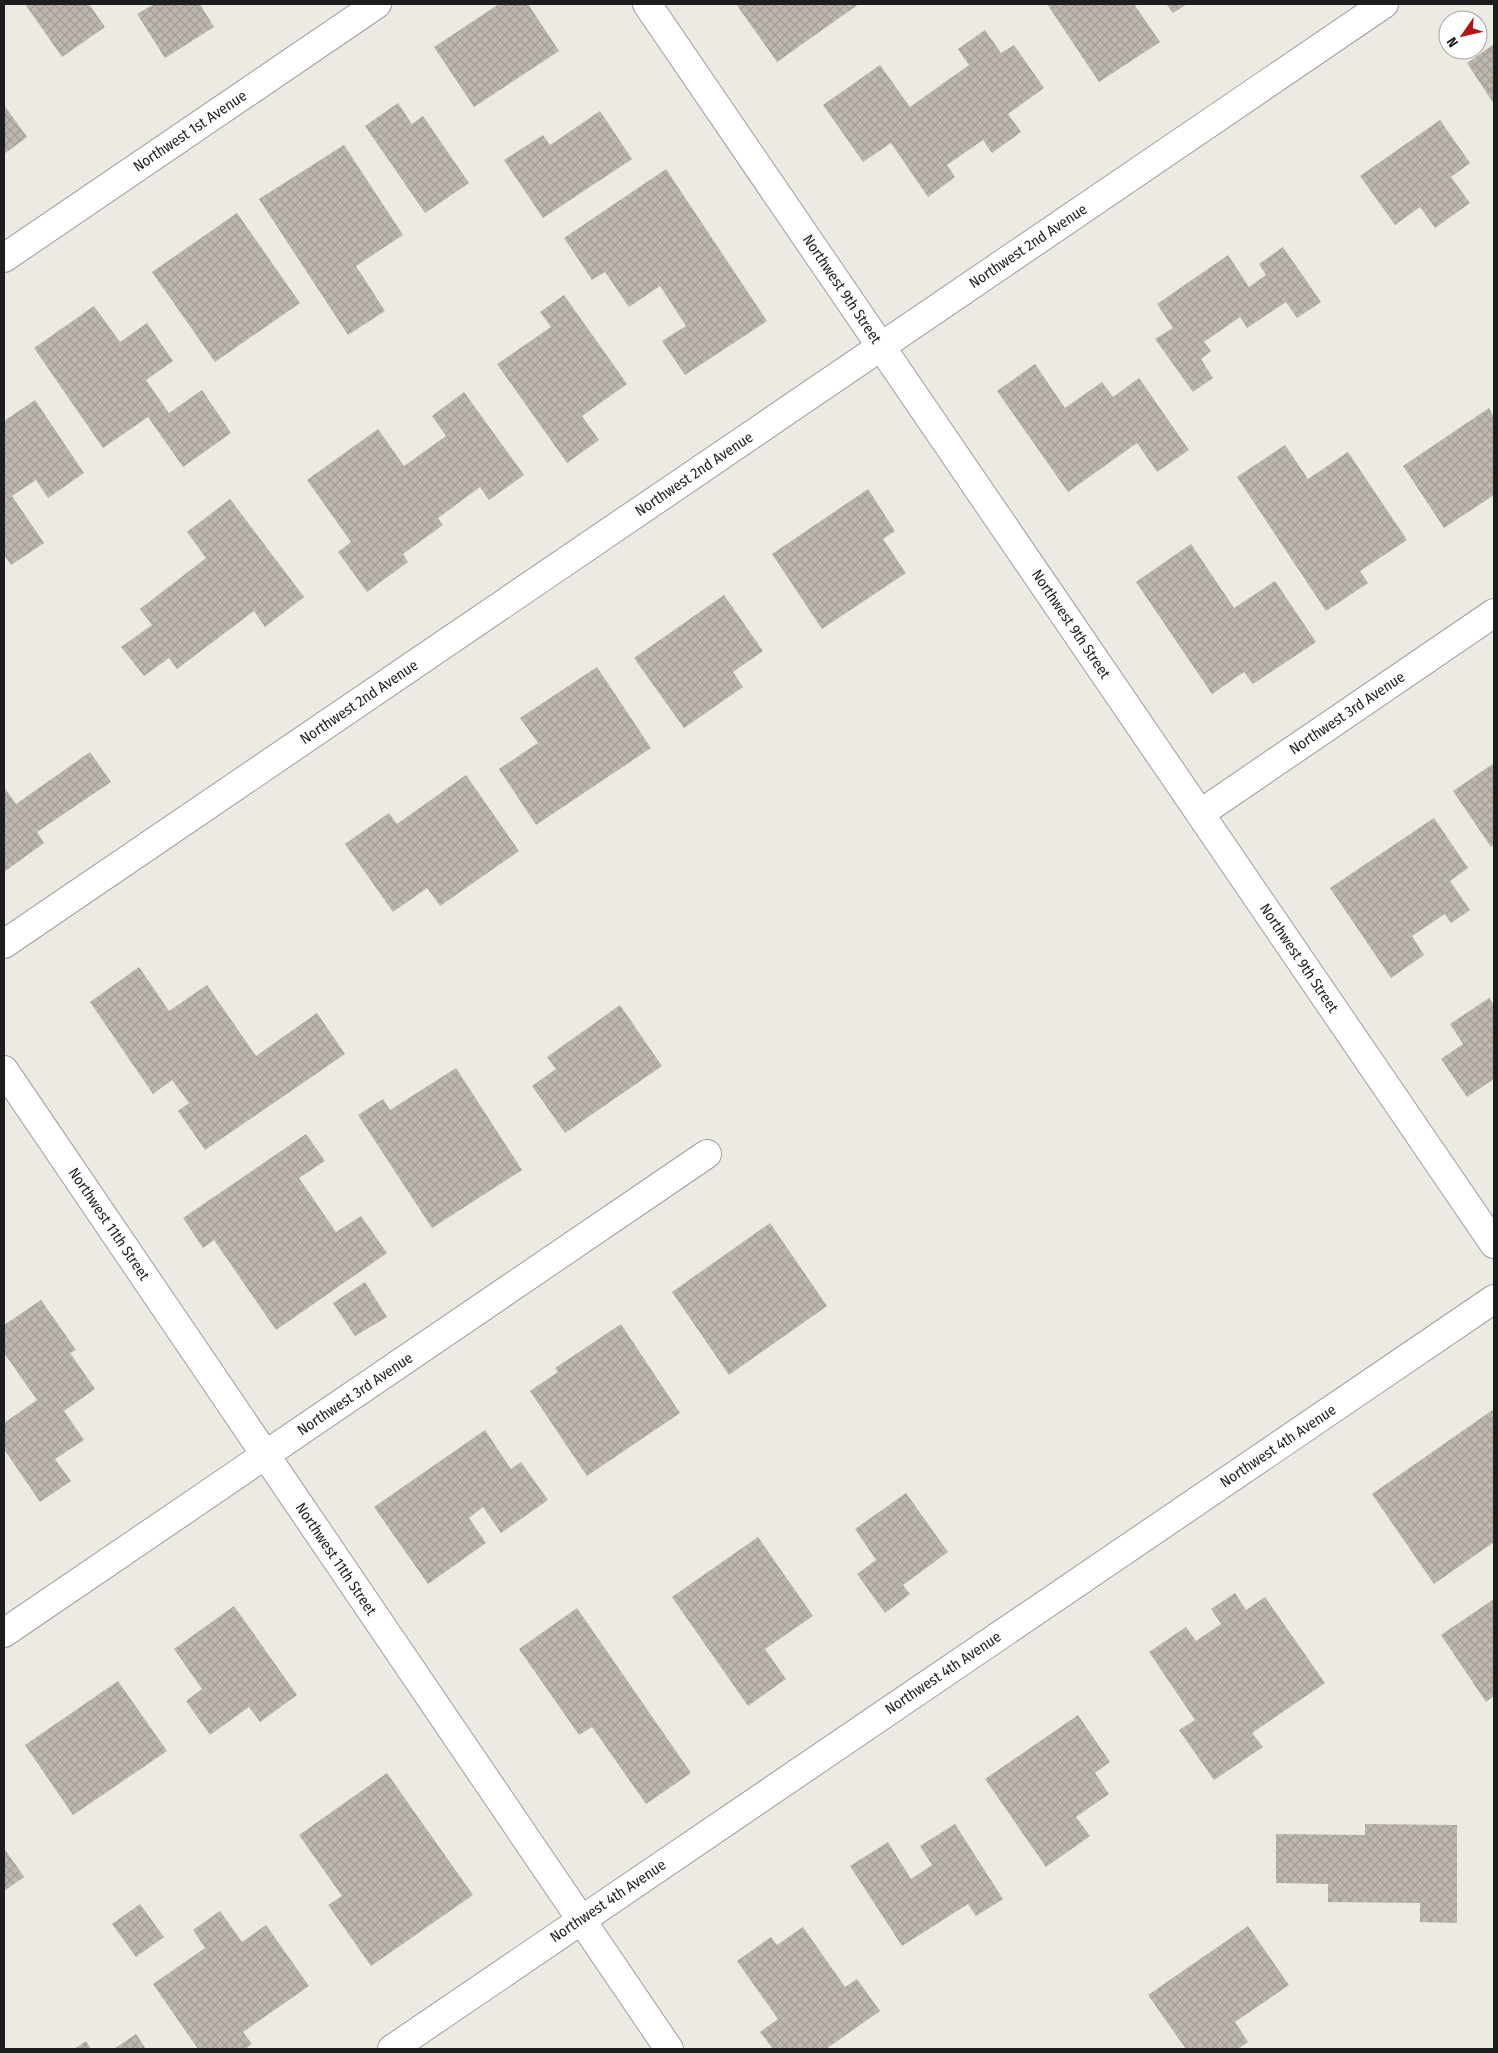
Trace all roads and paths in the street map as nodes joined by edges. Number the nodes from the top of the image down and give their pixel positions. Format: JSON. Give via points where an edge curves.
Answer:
{"nodes":[{"id":1,"x":377,"y":4,"type":"edge"},
{"id":2,"x":647,"y":4,"type":"edge"},
{"id":3,"x":1384,"y":4,"type":"edge"},
{"id":4,"x":4,"y":258,"type":"edge"},
{"id":5,"x":881,"y":346,"type":"junction"},
{"id":6,"x":1494,"y":613,"type":"edge"},
{"id":7,"x":1200,"y":814,"type":"junction"},
{"id":8,"x":4,"y":944,"type":"edge"},
{"id":9,"x":4,"y":1070,"type":"edge"},
{"id":10,"x":707,"y":1154,"type":"dead end"},
{"id":11,"x":1494,"y":1244,"type":"edge"},
{"id":12,"x":1494,"y":1299,"type":"edge"},
{"id":13,"x":266,"y":1455,"type":"junction"},
{"id":14,"x":4,"y":1633,"type":"edge"},
{"id":15,"x":580,"y":1919,"type":"junction"},
{"id":16,"x":392,"y":2049,"type":"edge"},
{"id":17,"x":669,"y":2049,"type":"edge"}],
"edges":[{"from":1,"to":4,"type":"street","name":"Northwest 1st Avenue"},
{"from":2,"to":5,"type":"street","name":"Northwest 9th Street"},
{"from":3,"to":5,"type":"street","name":"Northwest 2nd Avenue"},
{"from":5,"to":7,"type":"street","name":"Northwest 9th Street"},
{"from":5,"to":8,"type":"street","name":"Northwest 2nd Avenue"},
{"from":6,"to":7,"type":"street","name":"Northwest 3rd Avenue"},
{"from":7,"to":11,"type":"street","name":"Northwest 9th Street"},
{"from":9,"to":13,"type":"street","name":"Northwest 11th Street"},
{"from":10,"to":13,"type":"street","name":"Northwest 3rd Avenue"},
{"from":12,"to":15,"type":"street","name":"Northwest 4th Avenue"},
{"from":13,"to":14,"type":"street","name":"Northwest 3rd Avenue"},
{"from":13,"to":15,"type":"street","name":"Northwest 11th Street"},
{"from":15,"to":16,"type":"street","name":"Northwest 4th Avenue"},
{"from":15,"to":17,"type":"street","name":"Northwest 11th Street"}]}
